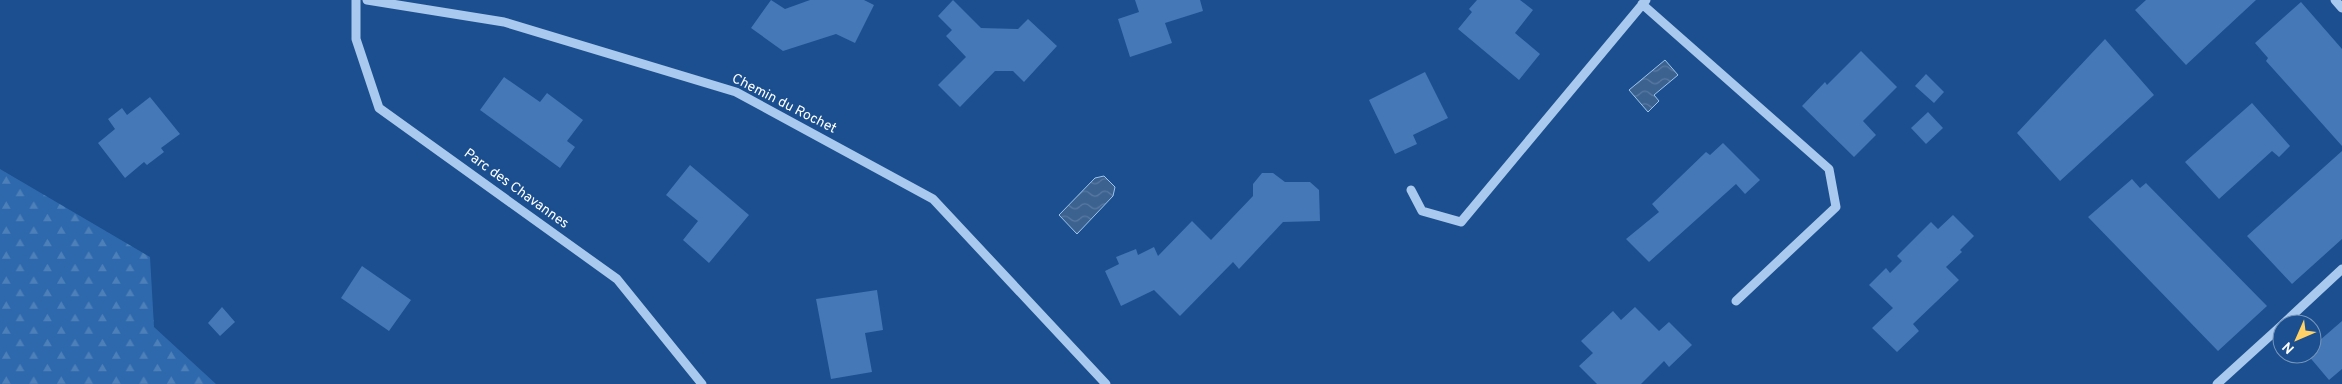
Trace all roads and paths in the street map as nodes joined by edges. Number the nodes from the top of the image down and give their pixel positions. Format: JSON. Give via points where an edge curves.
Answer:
{"nodes":[{"id":1,"x":356,"y":0,"type":"edge"},
{"id":2,"x":367,"y":0,"type":"edge"},
{"id":3,"x":2335,"y":0,"type":"edge"},
{"id":4,"x":1644,"y":2,"type":"edge"},
{"id":5,"x":2342,"y":8,"type":"edge"},
{"id":6,"x":1411,"y":190,"type":"dead end"},
{"id":7,"x":2342,"y":269,"type":"edge"},
{"id":8,"x":1736,"y":301,"type":"dead end"},
{"id":9,"x":2293,"y":314,"type":"edge"},
{"id":10,"x":2272,"y":333,"type":"edge"},
{"id":11,"x":702,"y":384,"type":"edge"},
{"id":12,"x":1106,"y":384,"type":"edge"},
{"id":13,"x":2217,"y":384,"type":"edge"}],
"edges":[{"from":1,"to":11,"type":"street","name":"Parc des Chavannes","via":[[356,40],[379,108],[617,279]]},
{"from":2,"to":12,"type":"street","name":"Chemin du Rochet","via":[[504,22],[736,92],[933,199]]},
{"from":3,"to":5,"type":"street"},
{"from":4,"to":6,"type":"street","via":[[1461,222],[1422,211]]},
{"from":4,"to":8,"type":"street","via":[[1829,169],[1836,207]]},
{"from":7,"to":9,"type":"street"},
{"from":10,"to":13,"type":"street"}]}
